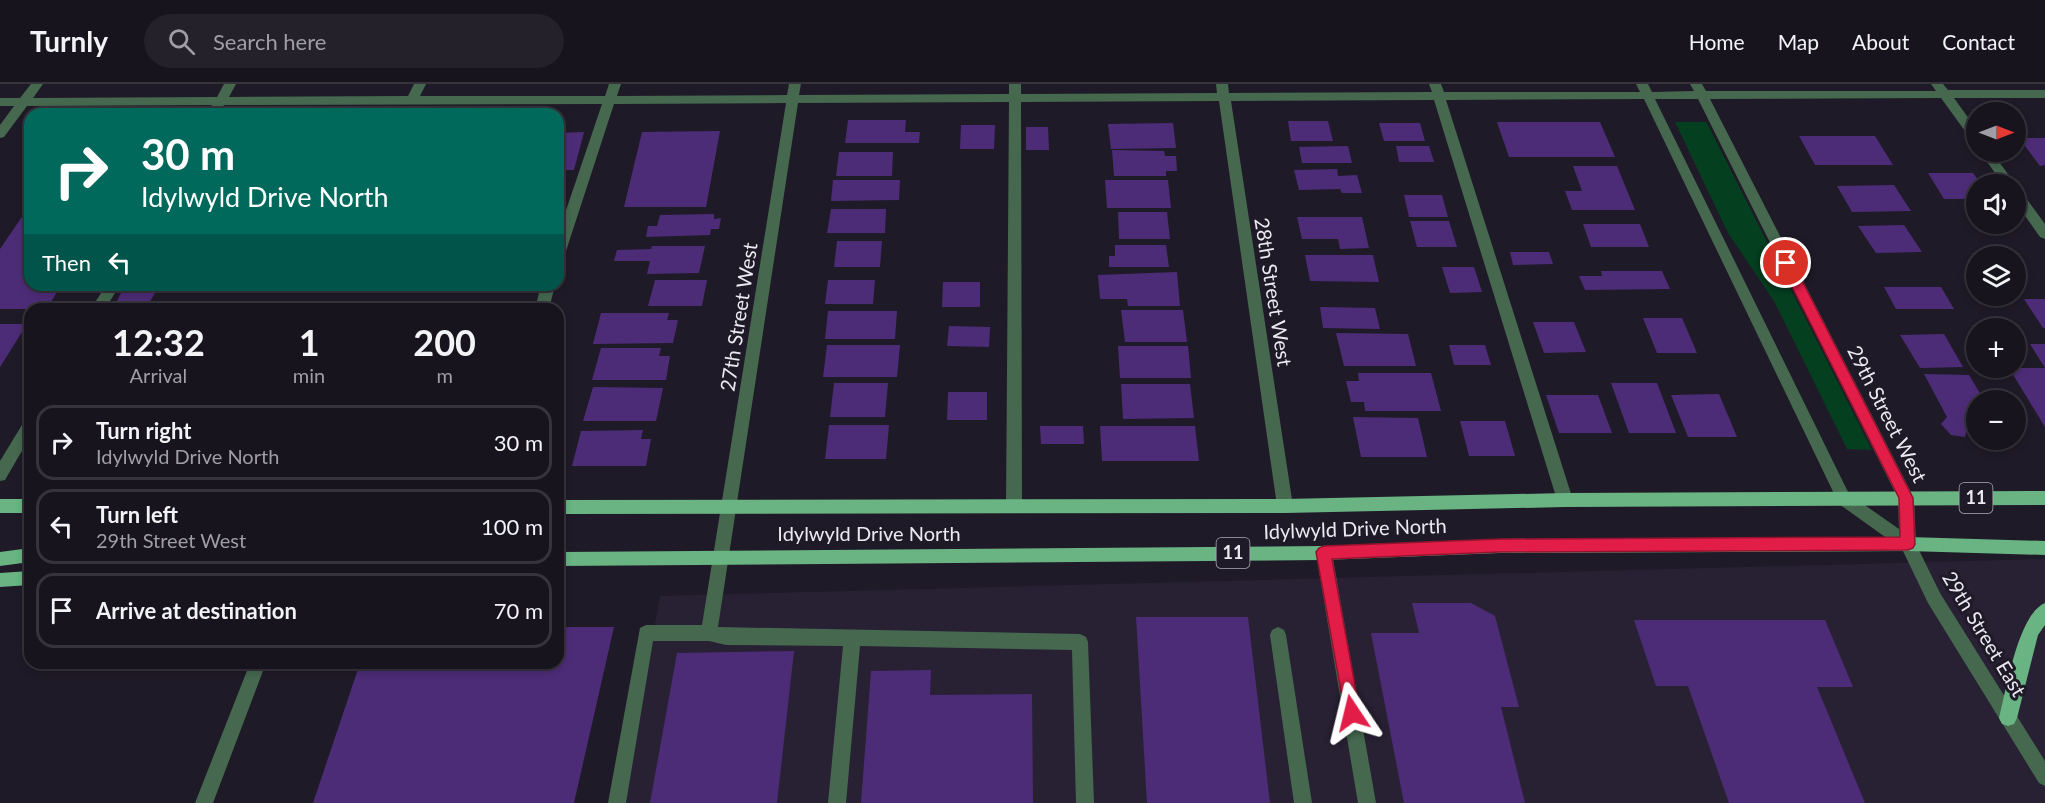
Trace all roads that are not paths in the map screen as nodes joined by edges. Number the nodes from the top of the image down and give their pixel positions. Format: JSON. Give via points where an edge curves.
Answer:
{"nodes":[{"id":1,"x":37,"y":84,"type":"edge"},
{"id":2,"x":230,"y":84,"type":"edge"},
{"id":3,"x":420,"y":84,"type":"edge"},
{"id":4,"x":615,"y":84,"type":"edge"},
{"id":5,"x":795,"y":84,"type":"edge"},
{"id":6,"x":1937,"y":84,"type":"edge"},
{"id":7,"x":1437,"y":90,"type":"edge"},
{"id":8,"x":1645,"y":90,"type":"edge"},
{"id":9,"x":1699,"y":90,"type":"edge"},
{"id":10,"x":1016,"y":91,"type":"edge"},
{"id":11,"x":1223,"y":91,"type":"edge"},
{"id":12,"x":2045,"y":94,"type":"edge"},
{"id":13,"x":1945,"y":95,"type":"junction"},
{"id":14,"x":792,"y":99,"type":"junction"},
{"id":15,"x":221,"y":100,"type":"junction"},
{"id":16,"x":412,"y":100,"type":"junction"},
{"id":17,"x":610,"y":100,"type":"junction"},
{"id":18,"x":0,"y":102,"type":"edge"},
{"id":19,"x":24,"y":102,"type":"junction"},
{"id":20,"x":216,"y":108,"type":"edge"},
{"id":21,"x":1966,"y":125,"type":"edge"},
{"id":22,"x":0,"y":135,"type":"edge"},
{"id":23,"x":2026,"y":208,"type":"edge"},
{"id":24,"x":2045,"y":234,"type":"edge"},
{"id":25,"x":564,"y":236,"type":"edge"},
{"id":26,"x":24,"y":434,"type":"edge"},
{"id":27,"x":0,"y":475,"type":"edge"},
{"id":28,"x":1844,"y":498,"type":"junction"},
{"id":29,"x":1906,"y":498,"type":"junction"},
{"id":30,"x":2045,"y":498,"type":"edge"},
{"id":31,"x":1565,"y":500,"type":"junction"},
{"id":32,"x":0,"y":506,"type":"edge"},
{"id":33,"x":24,"y":506,"type":"edge"},
{"id":34,"x":1014,"y":506,"type":"junction"},
{"id":35,"x":1285,"y":506,"type":"junction"},
{"id":36,"x":564,"y":507,"type":"edge"},
{"id":37,"x":730,"y":507,"type":"junction"},
{"id":38,"x":1908,"y":544,"type":"junction"},
{"id":39,"x":2045,"y":548,"type":"edge"},
{"id":40,"x":1324,"y":552,"type":"junction"},
{"id":41,"x":24,"y":556,"type":"edge"},
{"id":42,"x":722,"y":556,"type":"junction"},
{"id":43,"x":0,"y":559,"type":"edge"},
{"id":44,"x":564,"y":559,"type":"edge"},
{"id":45,"x":24,"y":578,"type":"edge"},
{"id":46,"x":0,"y":580,"type":"edge"},
{"id":47,"x":2045,"y":611,"type":"edge"},
{"id":48,"x":710,"y":633,"type":"junction"},
{"id":49,"x":1278,"y":634,"type":"dead end"},
{"id":50,"x":852,"y":638,"type":"junction"},
{"id":51,"x":256,"y":669,"type":"edge"},
{"id":52,"x":2008,"y":718,"type":"junction"},
{"id":53,"x":2045,"y":777,"type":"edge"},
{"id":54,"x":204,"y":803,"type":"edge"},
{"id":55,"x":617,"y":803,"type":"edge"},
{"id":56,"x":837,"y":803,"type":"edge"},
{"id":57,"x":1085,"y":803,"type":"edge"},
{"id":58,"x":1303,"y":803,"type":"edge"},
{"id":59,"x":1367,"y":803,"type":"edge"}],
"edges":[{"from":1,"to":19,"type":"street"},
{"from":2,"to":15,"type":"street"},
{"from":3,"to":16,"type":"street"},
{"from":4,"to":17,"type":"street"},
{"from":5,"to":14,"type":"street","name":"27th Street West"},
{"from":6,"to":13,"type":"street"},
{"from":7,"to":8,"type":"street"},
{"from":7,"to":11,"type":"street"},
{"from":7,"to":31,"type":"street"},
{"from":8,"to":9,"type":"street"},
{"from":8,"to":28,"type":"street"},
{"from":9,"to":13,"type":"street"},
{"from":9,"to":29,"type":"street","name":"29th Street West"},
{"from":10,"to":11,"type":"street"},
{"from":10,"to":14,"type":"street"},
{"from":10,"to":34,"type":"street"},
{"from":11,"to":35,"type":"street","name":"28th Street West"},
{"from":12,"to":13,"type":"street"},
{"from":13,"to":21,"type":"street"},
{"from":14,"to":17,"type":"street"},
{"from":14,"to":37,"type":"street","name":"27th Street West"},
{"from":15,"to":16,"type":"street"},
{"from":15,"to":19,"type":"street"},
{"from":15,"to":20,"type":"street"},
{"from":16,"to":17,"type":"street"},
{"from":17,"to":25,"type":"street"},
{"from":18,"to":19,"type":"street"},
{"from":19,"to":22,"type":"street"},
{"from":23,"to":24,"type":"street"},
{"from":26,"to":27,"type":"street"},
{"from":28,"to":29,"type":"main road","name":"Idylwyld Drive North","number":"11"},
{"from":28,"to":31,"type":"main road","name":"Idylwyld Drive North","number":"11"},
{"from":28,"to":38,"type":"street"},
{"from":29,"to":30,"type":"main road","name":"Idylwyld Drive North","number":"11"},
{"from":29,"to":38,"type":"street","name":"29th Street West"},
{"from":31,"to":35,"type":"main road","name":"Idylwyld Drive North","number":"11"},
{"from":32,"to":33,"type":"main road"},
{"from":34,"to":35,"type":"main road","name":"Idylwyld Drive North","number":"11"},
{"from":34,"to":37,"type":"main road","name":"Idylwyld Drive North","number":"11"},
{"from":36,"to":37,"type":"main road","name":"Idylwyld Drive North","number":"11"},
{"from":37,"to":42,"type":"street","name":"27th Street West"},
{"from":38,"to":39,"type":"main road","name":"Idylwyld Drive North","number":"11"},
{"from":38,"to":40,"type":"main road","name":"Idylwyld Drive North","number":"11","via":[[1500,546]]},
{"from":38,"to":52,"type":"street","name":"29th Street East","via":[[1934,598]]},
{"from":40,"to":42,"type":"main road","name":"Idylwyld Drive North","number":"11"},
{"from":40,"to":59,"type":"street"},
{"from":41,"to":43,"type":"main road"},
{"from":42,"to":44,"type":"main road","name":"Idylwyld Drive North","number":"11"},
{"from":42,"to":48,"type":"street","name":"27th Street West"},
{"from":45,"to":46,"type":"main road"},
{"from":47,"to":52,"type":"main road","via":[[2030,632]]},
{"from":48,"to":50,"type":"street","via":[[726,637]]},
{"from":48,"to":55,"type":"street","via":[[646,633]]},
{"from":49,"to":58,"type":"street"},
{"from":50,"to":56,"type":"street"},
{"from":50,"to":57,"type":"street","via":[[1080,642]]},
{"from":51,"to":54,"type":"street"},
{"from":52,"to":53,"type":"street","name":"29th Street East"}]}
